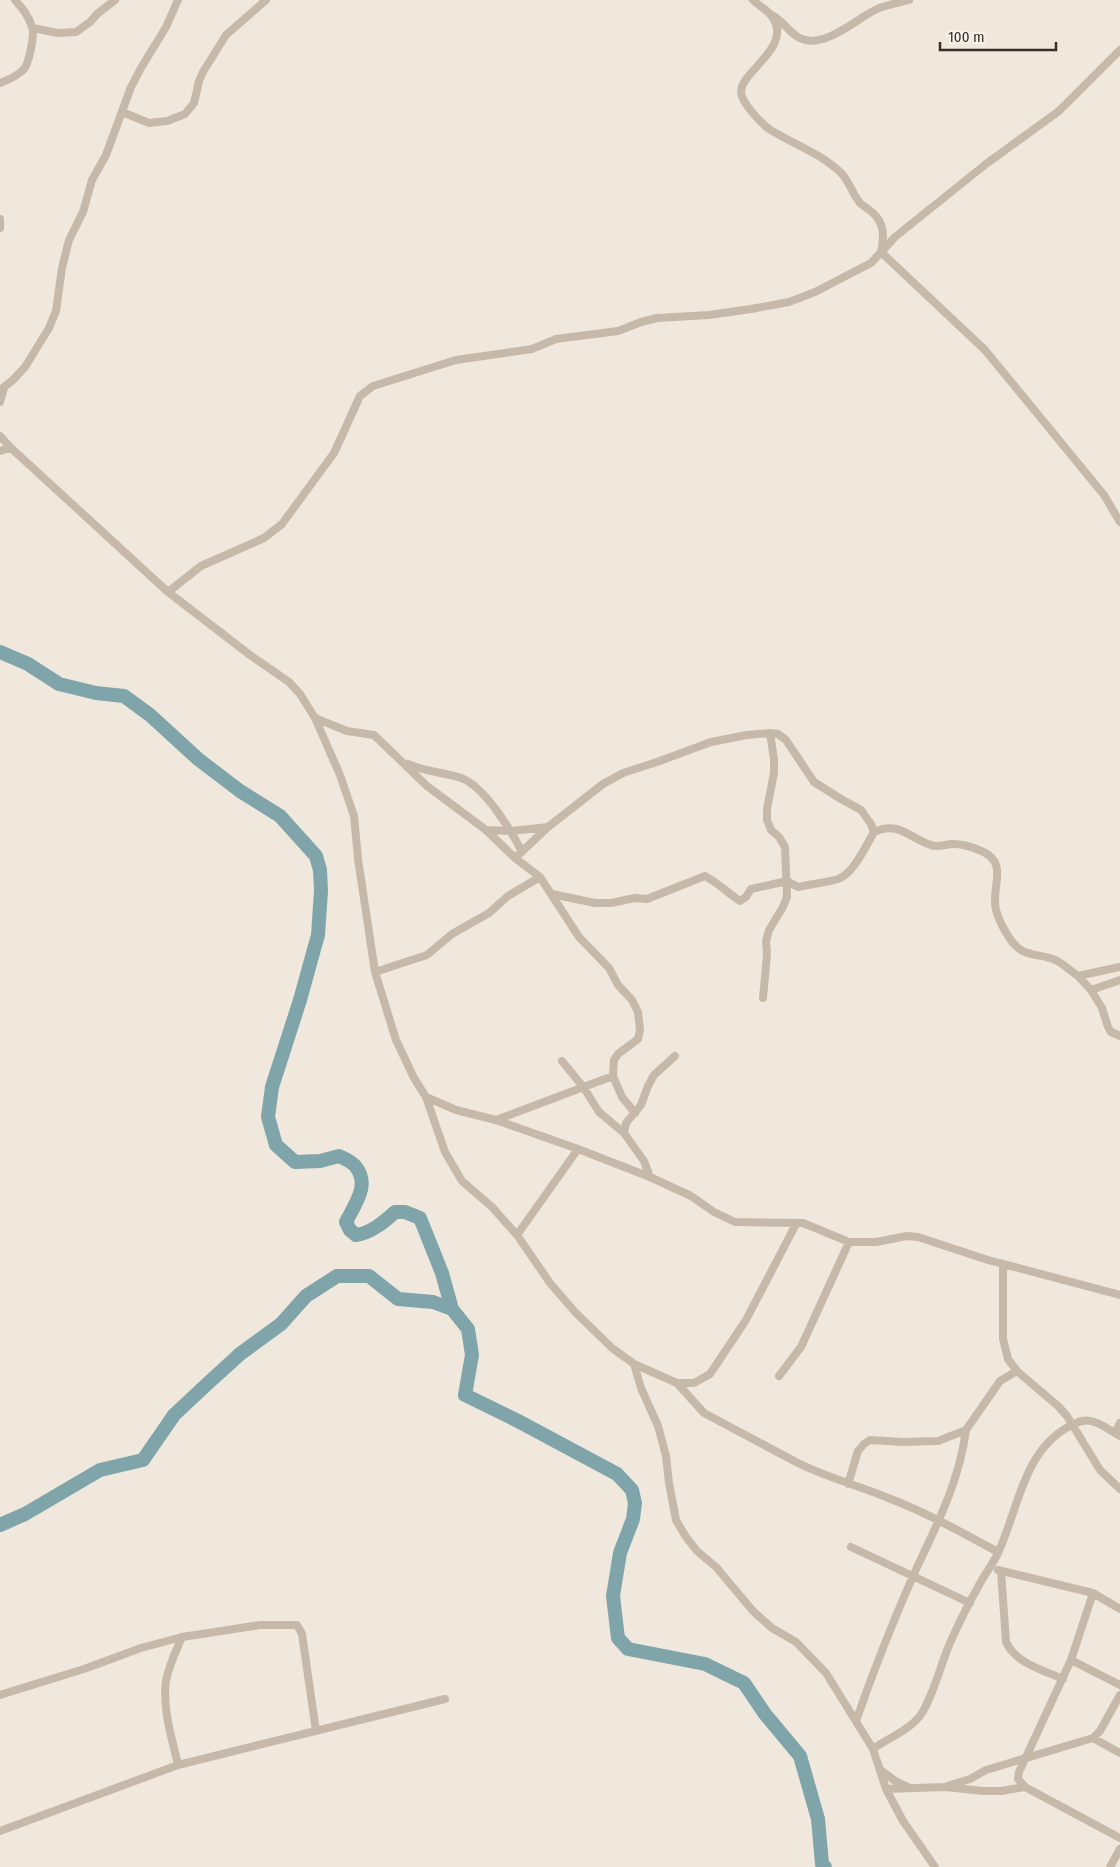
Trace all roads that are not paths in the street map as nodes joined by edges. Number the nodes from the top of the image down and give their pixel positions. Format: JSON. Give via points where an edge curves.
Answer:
{"nodes":[{"id":1,"x":15,"y":0,"type":"edge"},
{"id":2,"x":116,"y":0,"type":"edge"},
{"id":3,"x":178,"y":0,"type":"edge"},
{"id":4,"x":266,"y":0,"type":"edge"},
{"id":5,"x":752,"y":0,"type":"edge"},
{"id":6,"x":876,"y":0,"type":"edge"},
{"id":7,"x":909,"y":0,"type":"edge"},
{"id":8,"x":877,"y":9,"type":"junction"},
{"id":9,"x":770,"y":14,"type":"junction"},
{"id":10,"x":33,"y":28,"type":"junction"},
{"id":11,"x":1120,"y":50,"type":"edge"},
{"id":12,"x":0,"y":83,"type":"edge"},
{"id":13,"x":122,"y":112,"type":"junction"},
{"id":14,"x":0,"y":219,"type":"edge"},
{"id":15,"x":0,"y":228,"type":"edge"},
{"id":16,"x":881,"y":252,"type":"junction"},
{"id":17,"x":2,"y":389,"type":"edge"},
{"id":18,"x":0,"y":402,"type":"edge"},
{"id":19,"x":0,"y":436,"type":"edge"},
{"id":20,"x":11,"y":448,"type":"junction"},
{"id":21,"x":0,"y":451,"type":"edge"},
{"id":22,"x":1120,"y":522,"type":"edge"},
{"id":23,"x":168,"y":592,"type":"junction"},
{"id":24,"x":315,"y":718,"type":"junction"},
{"id":25,"x":770,"y":733,"type":"junction"},
{"id":26,"x":403,"y":762,"type":"junction"},
{"id":27,"x":548,"y":828,"type":"junction"},
{"id":28,"x":486,"y":830,"type":"junction"},
{"id":29,"x":511,"y":831,"type":"junction"},
{"id":30,"x":874,"y":832,"type":"junction"},
{"id":31,"x":522,"y":852,"type":"junction"},
{"id":32,"x":515,"y":858,"type":"junction"},
{"id":33,"x":540,"y":877,"type":"junction"},
{"id":34,"x":787,"y":881,"type":"junction"},
{"id":35,"x":552,"y":894,"type":"junction"},
{"id":36,"x":1120,"y":968,"type":"edge"},
{"id":37,"x":375,"y":972,"type":"junction"},
{"id":38,"x":1078,"y":976,"type":"junction"},
{"id":39,"x":1120,"y":980,"type":"edge"},
{"id":40,"x":1091,"y":990,"type":"junction"},
{"id":41,"x":763,"y":998,"type":"dead end"},
{"id":42,"x":1120,"y":1036,"type":"edge"},
{"id":43,"x":675,"y":1056,"type":"dead end"},
{"id":44,"x":562,"y":1061,"type":"dead end"},
{"id":45,"x":613,"y":1076,"type":"junction"},
{"id":46,"x":584,"y":1088,"type":"junction"},
{"id":47,"x":426,"y":1097,"type":"junction"},
{"id":48,"x":635,"y":1114,"type":"junction"},
{"id":49,"x":496,"y":1120,"type":"junction"},
{"id":50,"x":624,"y":1134,"type":"junction"},
{"id":51,"x":578,"y":1149,"type":"junction"},
{"id":52,"x":650,"y":1177,"type":"junction"},
{"id":53,"x":796,"y":1224,"type":"junction"},
{"id":54,"x":517,"y":1235,"type":"junction"},
{"id":55,"x":849,"y":1242,"type":"junction"},
{"id":56,"x":1003,"y":1264,"type":"junction"},
{"id":57,"x":1120,"y":1295,"type":"edge"},
{"id":58,"x":634,"y":1364,"type":"junction"},
{"id":59,"x":1017,"y":1371,"type":"junction"},
{"id":60,"x":779,"y":1376,"type":"dead end"},
{"id":61,"x":677,"y":1383,"type":"junction"},
{"id":62,"x":1120,"y":1423,"type":"edge"},
{"id":63,"x":1073,"y":1425,"type":"junction"},
{"id":64,"x":966,"y":1430,"type":"junction"},
{"id":65,"x":1118,"y":1435,"type":"edge"},
{"id":66,"x":848,"y":1484,"type":"junction"},
{"id":67,"x":1120,"y":1489,"type":"edge"},
{"id":68,"x":940,"y":1520,"type":"junction"},
{"id":69,"x":851,"y":1547,"type":"dead end"},
{"id":70,"x":998,"y":1552,"type":"junction"},
{"id":71,"x":991,"y":1567,"type":"junction"},
{"id":72,"x":1001,"y":1571,"type":"junction"},
{"id":73,"x":914,"y":1576,"type":"junction"},
{"id":74,"x":1094,"y":1593,"type":"junction"},
{"id":75,"x":970,"y":1603,"type":"junction"},
{"id":76,"x":1120,"y":1609,"type":"edge"},
{"id":77,"x":182,"y":1637,"type":"junction"},
{"id":78,"x":1071,"y":1660,"type":"junction"},
{"id":79,"x":1063,"y":1679,"type":"junction"},
{"id":80,"x":1120,"y":1685,"type":"edge"},
{"id":81,"x":0,"y":1695,"type":"edge"},
{"id":82,"x":1120,"y":1695,"type":"edge"},
{"id":83,"x":445,"y":1699,"type":"dead end"},
{"id":84,"x":856,"y":1721,"type":"junction"},
{"id":85,"x":316,"y":1731,"type":"junction"},
{"id":86,"x":1094,"y":1738,"type":"junction"},
{"id":87,"x":873,"y":1749,"type":"junction"},
{"id":88,"x":1120,"y":1753,"type":"edge"},
{"id":89,"x":1026,"y":1758,"type":"junction"},
{"id":90,"x":178,"y":1765,"type":"junction"},
{"id":91,"x":881,"y":1770,"type":"junction"},
{"id":92,"x":945,"y":1787,"type":"junction"},
{"id":93,"x":1025,"y":1787,"type":"junction"},
{"id":94,"x":910,"y":1788,"type":"junction"},
{"id":95,"x":886,"y":1789,"type":"junction"},
{"id":96,"x":0,"y":1832,"type":"edge"},
{"id":97,"x":1120,"y":1838,"type":"edge"},
{"id":98,"x":1120,"y":1849,"type":"edge"},
{"id":99,"x":935,"y":1867,"type":"edge"},
{"id":100,"x":1110,"y":1867,"type":"edge"}],
"edges":[{"from":1,"to":10,"type":"street"},
{"from":2,"to":10,"type":"street","via":[[76,32],[58,33]]},
{"from":3,"to":13,"type":"street","via":[[131,87]]},
{"from":4,"to":13,"type":"street","via":[[226,35],[198,81],[194,103],[185,114],[167,121],[149,122]]},
{"from":5,"to":9,"type":"street"},
{"from":6,"to":8,"type":"street"},
{"from":7,"to":8,"type":"street"},
{"from":8,"to":9,"type":"street","via":[[815,41],[795,36],[781,20]]},
{"from":9,"to":16,"type":"street","via":[[776,23],[776,39],[743,86],[743,98],[766,127],[831,164],[842,174],[860,202],[882,226]]},
{"from":10,"to":12,"type":"street","via":[[26,68]]},
{"from":11,"to":16,"type":"street","via":[[1059,111],[895,236]]},
{"from":13,"to":17,"type":"street","via":[[69,240],[53,320],[25,367]]},
{"from":14,"to":15,"type":"street"},
{"from":16,"to":22,"type":"street","via":[[985,350],[1104,495]]},
{"from":16,"to":23,"type":"street","via":[[866,266],[789,302],[708,315],[648,319],[618,331],[563,337],[532,349],[456,360],[373,386],[360,396],[334,452],[282,524],[264,538],[201,566]]},
{"from":17,"to":18,"type":"street"},
{"from":19,"to":20,"type":"street"},
{"from":20,"to":21,"type":"street"},
{"from":20,"to":23,"type":"street"},
{"from":23,"to":24,"type":"street","via":[[289,682]]},
{"from":24,"to":26,"type":"street","via":[[347,731],[374,735]]},
{"from":24,"to":37,"type":"street","via":[[354,816]]},
{"from":25,"to":27,"type":"street","via":[[711,742],[623,773],[602,784]]},
{"from":25,"to":30,"type":"street","via":[[786,740],[814,782],[861,810]]},
{"from":25,"to":34,"type":"street","via":[[774,773],[767,820],[785,847]]},
{"from":26,"to":28,"type":"street","via":[[427,786]]},
{"from":26,"to":29,"type":"street","via":[[422,770],[462,778],[476,787]]},
{"from":27,"to":29,"type":"street"},
{"from":27,"to":31,"type":"street"},
{"from":28,"to":29,"type":"street"},
{"from":28,"to":32,"type":"street"},
{"from":29,"to":31,"type":"street"},
{"from":30,"to":34,"type":"street","via":[[847,874],[798,887]]},
{"from":30,"to":38,"type":"street","via":[[896,829],[932,846],[953,844],[982,851],[998,868],[995,909],[1014,944],[1022,951],[1062,963]]},
{"from":31,"to":32,"type":"street"},
{"from":32,"to":33,"type":"street"},
{"from":33,"to":35,"type":"street"},
{"from":33,"to":37,"type":"street","via":[[452,934],[427,955]]},
{"from":34,"to":35,"type":"street","via":[[751,889],[740,902],[705,876],[647,899],[611,903]]},
{"from":34,"to":41,"type":"street","via":[[784,907],[769,930],[766,942]]},
{"from":35,"to":45,"type":"street","via":[[579,937],[609,968],[638,1012],[638,1039],[618,1054],[614,1060]]},
{"from":36,"to":38,"type":"street"},
{"from":37,"to":47,"type":"street","via":[[396,1040]]},
{"from":38,"to":40,"type":"street"},
{"from":39,"to":40,"type":"street"},
{"from":40,"to":42,"type":"street","via":[[1102,1008],[1108,1028]]},
{"from":43,"to":48,"type":"street","via":[[654,1075]]},
{"from":44,"to":46,"type":"street"},
{"from":45,"to":46,"type":"street"},
{"from":45,"to":48,"type":"street","via":[[622,1097]]},
{"from":46,"to":49,"type":"street"},
{"from":46,"to":50,"type":"street","via":[[599,1112]]},
{"from":47,"to":49,"type":"street","via":[[456,1110]]},
{"from":47,"to":54,"type":"street","via":[[445,1152],[462,1181]]},
{"from":48,"to":50,"type":"street","via":[[626,1123]]},
{"from":49,"to":51,"type":"street"},
{"from":50,"to":52,"type":"street","via":[[644,1161]]},
{"from":51,"to":52,"type":"street"},
{"from":51,"to":54,"type":"street"},
{"from":52,"to":53,"type":"street","via":[[735,1222]]},
{"from":53,"to":55,"type":"street","via":[[815,1227]]},
{"from":53,"to":61,"type":"street","via":[[746,1320],[710,1374],[694,1383]]},
{"from":54,"to":58,"type":"street","via":[[550,1283],[575,1312],[612,1348]]},
{"from":55,"to":56,"type":"street","via":[[918,1237]]},
{"from":55,"to":60,"type":"street","via":[[800,1347]]},
{"from":56,"to":57,"type":"street"},
{"from":56,"to":59,"type":"street","via":[[1004,1349]]},
{"from":58,"to":61,"type":"street"},
{"from":58,"to":84,"type":"street","via":[[658,1426],[676,1520],[686,1537],[753,1611],[772,1628],[796,1642],[819,1664]]},
{"from":59,"to":63,"type":"street","via":[[1058,1406]]},
{"from":59,"to":64,"type":"street","via":[[1000,1381]]},
{"from":61,"to":66,"type":"street","via":[[704,1413],[813,1471]]},
{"from":62,"to":65,"type":"street"},
{"from":63,"to":65,"type":"street","via":[[1086,1421],[1097,1423]]},
{"from":63,"to":67,"type":"street","via":[[1100,1470]]},
{"from":63,"to":70,"type":"street","via":[[1050,1440],[1037,1456]]},
{"from":64,"to":66,"type":"street","via":[[938,1441],[870,1440],[858,1452]]},
{"from":64,"to":68,"type":"street","via":[[957,1476]]},
{"from":66,"to":68,"type":"street"},
{"from":68,"to":70,"type":"street"},
{"from":68,"to":73,"type":"street"},
{"from":69,"to":73,"type":"street"},
{"from":70,"to":71,"type":"street"},
{"from":71,"to":72,"type":"street"},
{"from":71,"to":75,"type":"street"},
{"from":72,"to":74,"type":"street"},
{"from":72,"to":79,"type":"street","via":[[1009,1650],[1024,1661]]},
{"from":73,"to":75,"type":"street"},
{"from":73,"to":84,"type":"street"},
{"from":74,"to":76,"type":"street"},
{"from":74,"to":78,"type":"street"},
{"from":75,"to":87,"type":"street","via":[[920,1715]]},
{"from":77,"to":81,"type":"street"},
{"from":77,"to":85,"type":"street","via":[[260,1625],[297,1625],[302,1634]]},
{"from":77,"to":90,"type":"street","via":[[168,1672],[165,1702]]},
{"from":78,"to":79,"type":"street"},
{"from":78,"to":80,"type":"street"},
{"from":79,"to":89,"type":"street"},
{"from":82,"to":86,"type":"street"},
{"from":83,"to":85,"type":"street"},
{"from":84,"to":87,"type":"street"},
{"from":85,"to":90,"type":"street"},
{"from":86,"to":88,"type":"street"},
{"from":86,"to":89,"type":"street"},
{"from":87,"to":91,"type":"street"},
{"from":89,"to":92,"type":"street"},
{"from":89,"to":93,"type":"street","via":[[1018,1779]]},
{"from":90,"to":96,"type":"street"},
{"from":91,"to":94,"type":"street"},
{"from":91,"to":95,"type":"street"},
{"from":92,"to":93,"type":"street","via":[[1001,1791]]},
{"from":92,"to":94,"type":"street"},
{"from":93,"to":97,"type":"street"},
{"from":94,"to":95,"type":"street"},
{"from":95,"to":99,"type":"street","via":[[914,1839]]},
{"from":98,"to":100,"type":"street"}]}
